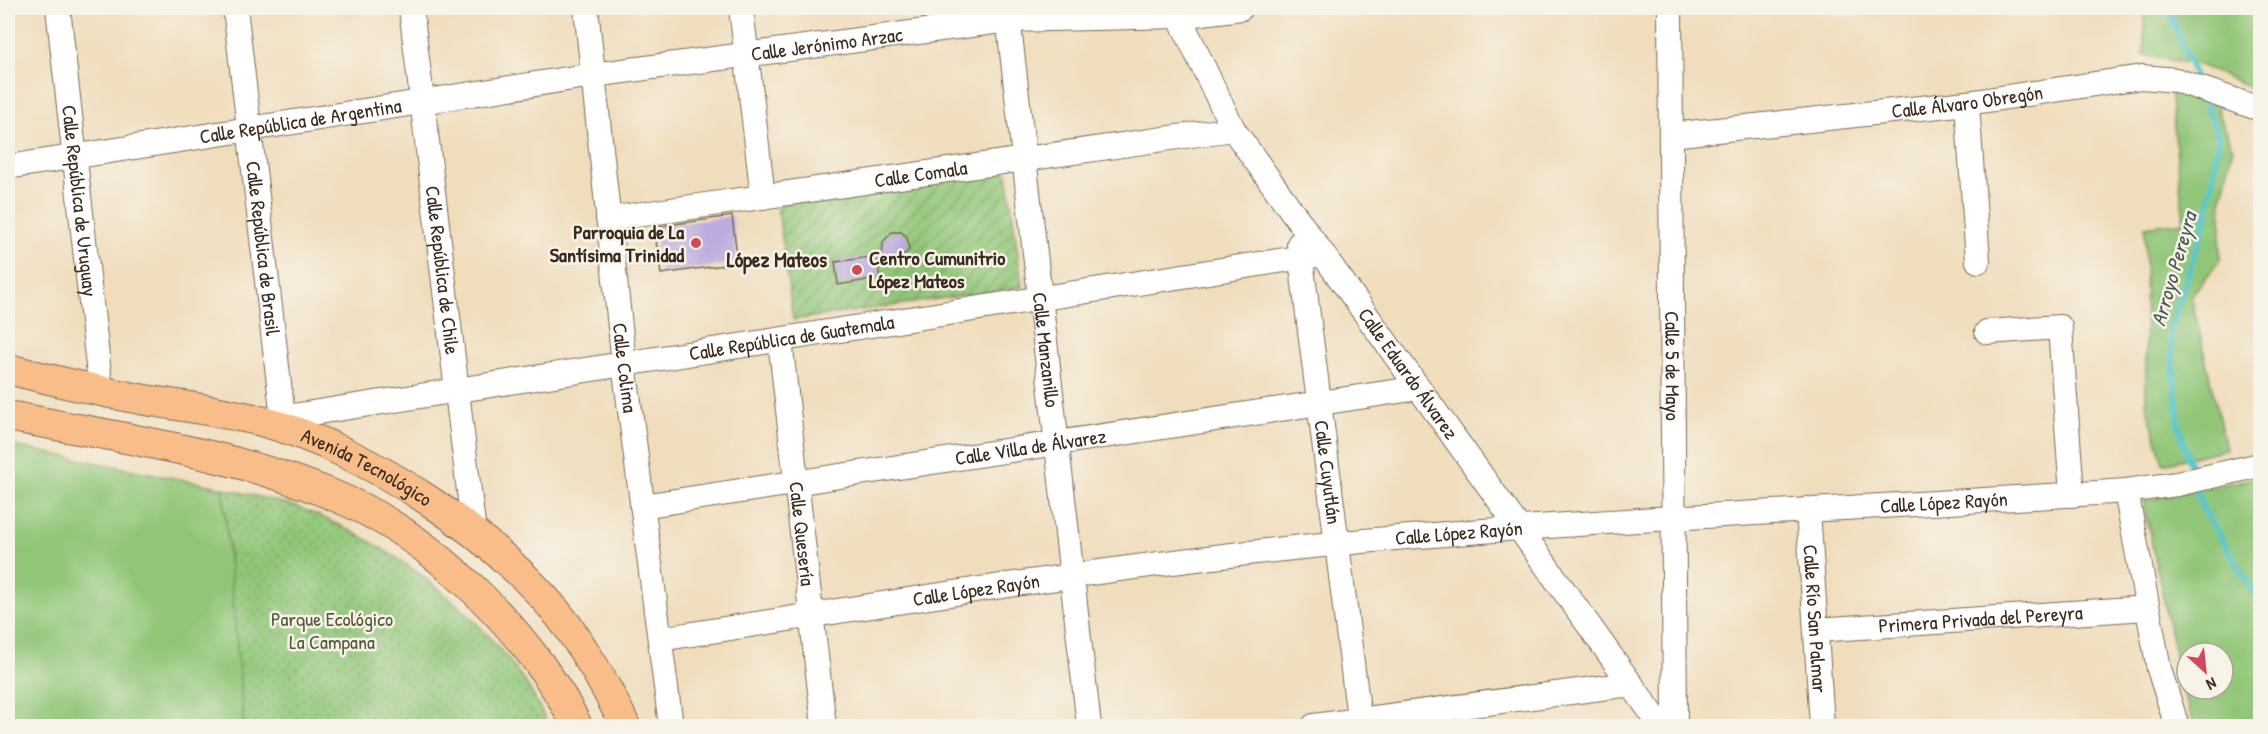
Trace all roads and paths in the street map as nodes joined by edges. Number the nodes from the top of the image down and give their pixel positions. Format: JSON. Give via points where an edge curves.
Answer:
{"nodes":[{"id":1,"x":58,"y":8,"type":"edge"},
{"id":2,"x":234,"y":8,"type":"edge"},
{"id":3,"x":411,"y":8,"type":"edge"},
{"id":4,"x":586,"y":8,"type":"edge"},
{"id":5,"x":741,"y":8,"type":"edge"},
{"id":6,"x":1241,"y":8,"type":"edge"},
{"id":7,"x":1670,"y":8,"type":"edge"},
{"id":8,"x":1177,"y":12,"type":"edge"},
{"id":9,"x":1008,"y":14,"type":"edge"},
{"id":10,"x":746,"y":54,"type":"junction"},
{"id":11,"x":593,"y":75,"type":"junction"},
{"id":12,"x":422,"y":101,"type":"junction"},
{"id":13,"x":1966,"y":103,"type":"junction"},
{"id":14,"x":2260,"y":109,"type":"edge"},
{"id":15,"x":249,"y":129,"type":"junction"},
{"id":16,"x":1233,"y":129,"type":"junction"},
{"id":17,"x":1671,"y":135,"type":"junction"},
{"id":18,"x":75,"y":156,"type":"junction"},
{"id":19,"x":1024,"y":159,"type":"junction"},
{"id":20,"x":8,"y":167,"type":"edge"},
{"id":21,"x":763,"y":197,"type":"junction"},
{"id":22,"x":608,"y":219,"type":"junction"},
{"id":23,"x":1312,"y":256,"type":"junction"},
{"id":24,"x":1978,"y":261,"type":"dead end"},
{"id":25,"x":1040,"y":299,"type":"junction"},
{"id":26,"x":1987,"y":332,"type":"dead end"},
{"id":27,"x":780,"y":340,"type":"junction"},
{"id":28,"x":624,"y":364,"type":"junction"},
{"id":29,"x":8,"y":369,"type":"edge"},
{"id":30,"x":1419,"y":388,"type":"junction"},
{"id":31,"x":457,"y":390,"type":"junction"},
{"id":32,"x":101,"y":392,"type":"junction"},
{"id":33,"x":1319,"y":403,"type":"junction"},
{"id":34,"x":8,"y":416,"type":"edge"},
{"id":35,"x":272,"y":420,"type":"junction"},
{"id":36,"x":1057,"y":443,"type":"junction"},
{"id":37,"x":2260,"y":465,"type":"edge"},
{"id":38,"x":796,"y":483,"type":"junction"},
{"id":39,"x":2126,"y":491,"type":"junction"},
{"id":40,"x":2072,"y":495,"type":"junction"},
{"id":41,"x":642,"y":506,"type":"junction"},
{"id":42,"x":1808,"y":509,"type":"junction"},
{"id":43,"x":1674,"y":518,"type":"junction"},
{"id":44,"x":1519,"y":527,"type":"junction"},
{"id":45,"x":474,"y":533,"type":"junction"},
{"id":46,"x":1337,"y":544,"type":"junction"},
{"id":47,"x":1072,"y":576,"type":"junction"},
{"id":48,"x":2147,"y":608,"type":"junction"},
{"id":49,"x":811,"y":615,"type":"junction"},
{"id":50,"x":1816,"y":630,"type":"junction"},
{"id":51,"x":660,"y":639,"type":"junction"},
{"id":52,"x":1631,"y":684,"type":"junction"},
{"id":53,"x":1360,"y":723,"type":"edge"},
{"id":54,"x":577,"y":726,"type":"edge"},
{"id":55,"x":625,"y":726,"type":"edge"},
{"id":56,"x":671,"y":726,"type":"edge"},
{"id":57,"x":824,"y":726,"type":"edge"},
{"id":58,"x":1089,"y":726,"type":"edge"},
{"id":59,"x":1314,"y":726,"type":"edge"},
{"id":60,"x":1661,"y":726,"type":"edge"},
{"id":61,"x":1675,"y":726,"type":"edge"},
{"id":62,"x":1822,"y":726,"type":"edge"},
{"id":63,"x":2177,"y":726,"type":"edge"}],
"edges":[{"from":1,"to":18,"type":"street","name":"Calle República de Uruguay"},
{"from":2,"to":15,"type":"street","name":"Calle República de Brasil"},
{"from":3,"to":12,"type":"street","name":"Calle República de Chile"},
{"from":4,"to":11,"type":"street","name":"Calle Colima"},
{"from":5,"to":10,"type":"street"},
{"from":6,"to":8,"type":"street","name":"Calle Jerónimo Arzac"},
{"from":7,"to":17,"type":"street","name":"Calle 5 de Mayo"},
{"from":8,"to":9,"type":"street","name":"Calle Jerónimo Arzac"},
{"from":8,"to":16,"type":"street"},
{"from":9,"to":10,"type":"street","name":"Calle Jerónimo Arzac"},
{"from":9,"to":19,"type":"street","name":"Calle Manzanillo"},
{"from":10,"to":11,"type":"street","name":"Calle Jerónimo Arzac"},
{"from":10,"to":21,"type":"street"},
{"from":11,"to":12,"type":"street","name":"Calle República de Argentina"},
{"from":11,"to":22,"type":"street","name":"Calle Colima"},
{"from":12,"to":15,"type":"street","name":"Calle República de Argentina"},
{"from":12,"to":31,"type":"street","name":"Calle República de Chile"},
{"from":13,"to":14,"type":"street","name":"Calle Álvaro Obregón","via":[[2142,77],[2176,80]]},
{"from":13,"to":17,"type":"street","name":"Calle Álvaro Obregón"},
{"from":13,"to":24,"type":"street"},
{"from":15,"to":18,"type":"street","name":"Calle República de Argentina"},
{"from":15,"to":35,"type":"street","name":"Calle República de Brasil"},
{"from":16,"to":19,"type":"street","name":"Calle Comala"},
{"from":16,"to":23,"type":"street","name":"Calle Cuyutlán","via":[[1296,217]]},
{"from":17,"to":43,"type":"street","name":"Calle 5 de Mayo"},
{"from":18,"to":20,"type":"street","name":"Calle República de Argentina"},
{"from":18,"to":32,"type":"street","name":"Calle República de Uruguay"},
{"from":19,"to":21,"type":"street","name":"Calle Comala"},
{"from":19,"to":25,"type":"street","name":"Calle Manzanillo"},
{"from":21,"to":22,"type":"street","name":"Calle Comala"},
{"from":22,"to":28,"type":"street","name":"Calle Colima"},
{"from":23,"to":25,"type":"street","name":"Calle República de Guatemala"},
{"from":23,"to":30,"type":"street","name":"Calle Eduardo Álvarez"},
{"from":23,"to":33,"type":"street","name":"Calle Cuyutlán"},
{"from":25,"to":27,"type":"street","name":"Calle República de Guatemala"},
{"from":25,"to":36,"type":"street","name":"Calle Manzanillo"},
{"from":26,"to":40,"type":"street","via":[[2060,327]]},
{"from":27,"to":28,"type":"street","name":"Calle República de Guatemala"},
{"from":27,"to":38,"type":"street","name":"Calle Quesería"},
{"from":28,"to":31,"type":"street","name":"Calle República de Guatemala"},
{"from":28,"to":41,"type":"street","name":"Calle Colima"},
{"from":29,"to":32,"type":"main road","name":"Avenida Tecnológico"},
{"from":30,"to":33,"type":"street","name":"Calle Villa de Álvarez"},
{"from":30,"to":44,"type":"street","name":"Calle Eduardo Álvarez"},
{"from":31,"to":35,"type":"street","name":"Calle República de Guatemala"},
{"from":31,"to":45,"type":"street","name":"Calle República de Chile"},
{"from":32,"to":35,"type":"main road","name":"Avenida Tecnológico"},
{"from":33,"to":36,"type":"street","name":"Calle Villa de Álvarez"},
{"from":33,"to":46,"type":"street","name":"Calle Cuyutlán"},
{"from":34,"to":54,"type":"main road","name":"Avenida Tecnológico","via":[[194,452],[261,471],[350,503],[391,525],[474,591],[520,637],[546,672]]},
{"from":35,"to":45,"type":"main road","name":"Avenida Tecnológico","via":[[342,451],[416,493]]},
{"from":36,"to":38,"type":"street","name":"Calle Villa de Álvarez"},
{"from":36,"to":47,"type":"street","name":"Calle Manzanillo"},
{"from":37,"to":39,"type":"street","name":"Calle López Rayón"},
{"from":38,"to":41,"type":"street","name":"Calle Villa de Álvarez"},
{"from":38,"to":49,"type":"street","name":"Calle Quesería"},
{"from":39,"to":40,"type":"street","name":"Calle López Rayón"},
{"from":39,"to":48,"type":"street"},
{"from":40,"to":42,"type":"street","name":"Calle López Rayón"},
{"from":41,"to":51,"type":"street","name":"Calle Colima"},
{"from":42,"to":43,"type":"street","name":"Calle López Rayón"},
{"from":42,"to":50,"type":"street","name":"Calle Río San Palmar"},
{"from":43,"to":44,"type":"street","name":"Calle López Rayón"},
{"from":43,"to":61,"type":"street","name":"Calle 5 de Mayo"},
{"from":44,"to":46,"type":"street","name":"Calle López Rayón"},
{"from":44,"to":52,"type":"street","name":"Calle Eduardo Álvarez"},
{"from":45,"to":55,"type":"main road","name":"Avenida Tecnológico","via":[[527,581],[568,628]]},
{"from":46,"to":47,"type":"street","name":"Calle López Rayón"},
{"from":46,"to":53,"type":"street","name":"Calle Cuyutlán"},
{"from":47,"to":49,"type":"street","name":"Calle López Rayón"},
{"from":47,"to":58,"type":"street","name":"Calle Manzanillo"},
{"from":48,"to":50,"type":"street","name":"Primera Privada del Pereyra"},
{"from":48,"to":63,"type":"street","via":[[2159,669]]},
{"from":49,"to":51,"type":"street","name":"Calle López Rayón"},
{"from":49,"to":57,"type":"street","name":"Calle Quesería"},
{"from":50,"to":62,"type":"street","name":"Calle Río San Palmar"},
{"from":51,"to":56,"type":"street","name":"Calle Colima"},
{"from":52,"to":53,"type":"street"},
{"from":52,"to":60,"type":"street","name":"Calle Eduardo Álvarez"},
{"from":53,"to":59,"type":"street"}]}
